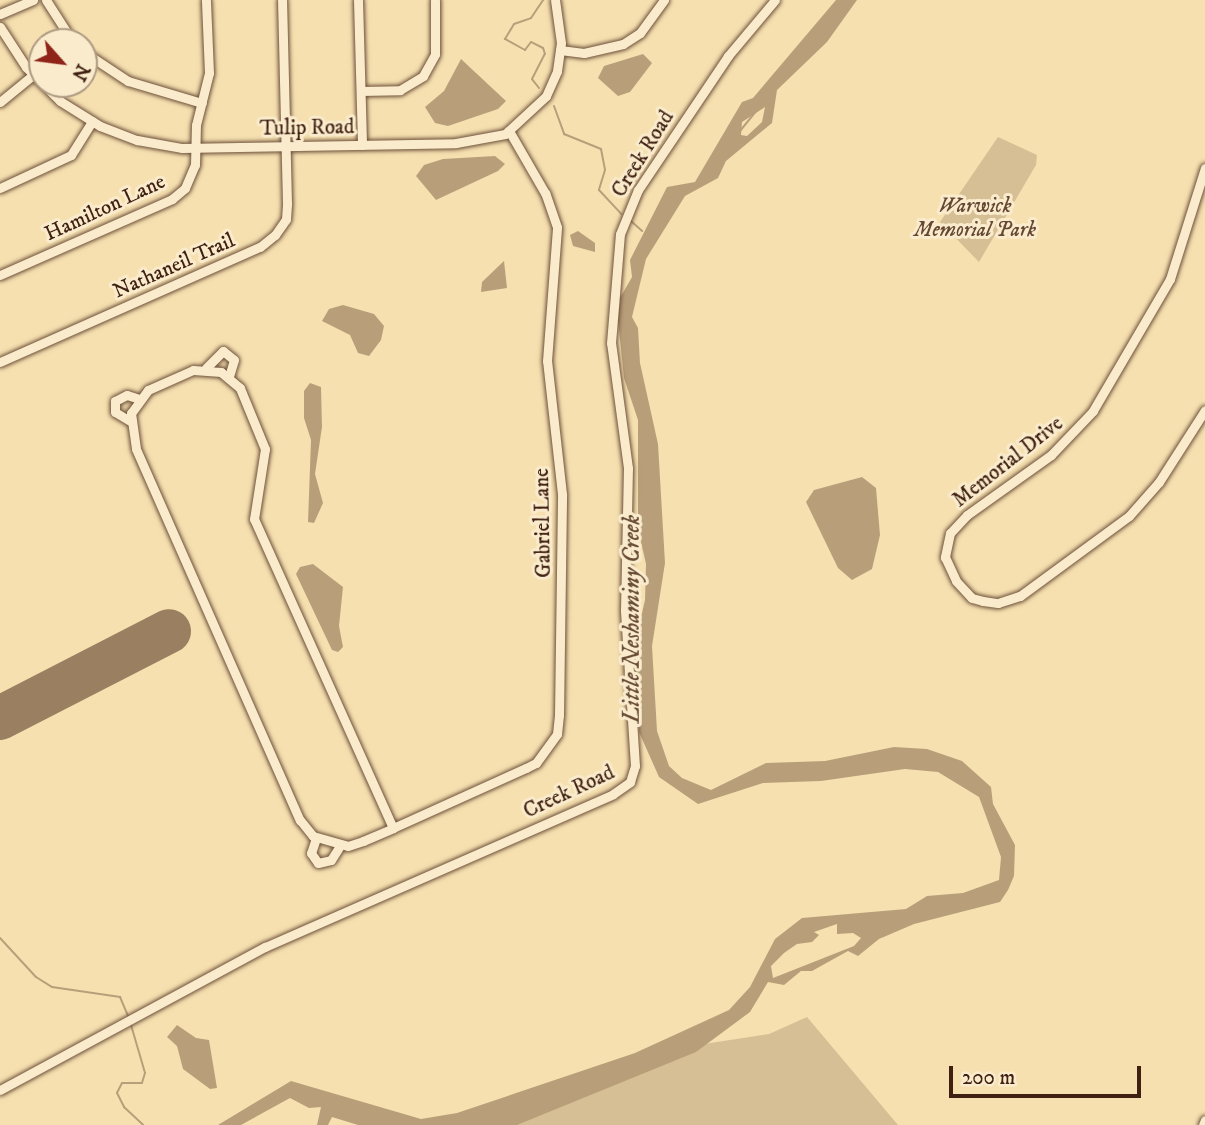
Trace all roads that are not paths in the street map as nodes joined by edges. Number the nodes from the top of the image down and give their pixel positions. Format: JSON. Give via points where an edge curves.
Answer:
{"nodes":[{"id":1,"x":33,"y":0,"type":"edge"},
{"id":2,"x":46,"y":0,"type":"edge"},
{"id":3,"x":206,"y":0,"type":"edge"},
{"id":4,"x":282,"y":0,"type":"edge"},
{"id":5,"x":358,"y":0,"type":"edge"},
{"id":6,"x":435,"y":0,"type":"edge"},
{"id":7,"x":555,"y":0,"type":"edge"},
{"id":8,"x":664,"y":0,"type":"edge"},
{"id":9,"x":775,"y":0,"type":"edge"},
{"id":10,"x":0,"y":14,"type":"edge"},
{"id":11,"x":0,"y":27,"type":"edge"},
{"id":12,"x":64,"y":28,"type":"edge"},
{"id":13,"x":560,"y":50,"type":"junction"},
{"id":14,"x":98,"y":61,"type":"edge"},
{"id":15,"x":28,"y":68,"type":"edge"},
{"id":16,"x":28,"y":79,"type":"edge"},
{"id":17,"x":361,"y":91,"type":"junction"},
{"id":18,"x":56,"y":98,"type":"edge"},
{"id":19,"x":0,"y":102,"type":"edge"},
{"id":20,"x":202,"y":103,"type":"junction"},
{"id":21,"x":92,"y":121,"type":"junction"},
{"id":22,"x":509,"y":131,"type":"junction"},
{"id":23,"x":362,"y":145,"type":"junction"},
{"id":24,"x":285,"y":146,"type":"junction"},
{"id":25,"x":196,"y":148,"type":"junction"},
{"id":26,"x":1205,"y":168,"type":"edge"},
{"id":27,"x":1203,"y":181,"type":"edge"},
{"id":28,"x":0,"y":188,"type":"edge"},
{"id":29,"x":0,"y":275,"type":"edge"},
{"id":30,"x":0,"y":362,"type":"edge"},
{"id":31,"x":206,"y":368,"type":"junction"},
{"id":32,"x":229,"y":376,"type":"junction"},
{"id":33,"x":139,"y":399,"type":"junction"},
{"id":34,"x":1205,"y":410,"type":"edge"},
{"id":35,"x":130,"y":421,"type":"junction"},
{"id":36,"x":393,"y":828,"type":"junction"},
{"id":37,"x":316,"y":838,"type":"junction"},
{"id":38,"x":339,"y":847,"type":"junction"},
{"id":39,"x":0,"y":1090,"type":"edge"}],
"edges":[{"from":1,"to":10,"type":"street"},
{"from":2,"to":12,"type":"street"},
{"from":3,"to":20,"type":"street","name":"Hamilton Lane","via":[[209,73]]},
{"from":4,"to":24,"type":"street","name":"Nathaneil Trail"},
{"from":5,"to":17,"type":"street"},
{"from":6,"to":17,"type":"street","via":[[435,54],[424,76],[400,90]]},
{"from":7,"to":13,"type":"street","name":"Tulip Road"},
{"from":8,"to":13,"type":"street","via":[[640,33],[623,44],[584,53]]},
{"from":9,"to":39,"type":"street","name":"Creek Road","via":[[727,56],[652,168],[634,197],[620,234],[611,343],[629,487],[626,636],[635,766],[630,782],[613,794],[265,947]]},
{"from":11,"to":15,"type":"street","name":"Tulip Road"},
{"from":13,"to":22,"type":"street","name":"Tulip Road","via":[[546,96]]},
{"from":14,"to":20,"type":"street","via":[[128,81]]},
{"from":16,"to":19,"type":"street"},
{"from":17,"to":23,"type":"street"},
{"from":18,"to":21,"type":"street","name":"Tulip Road"},
{"from":20,"to":25,"type":"street","name":"Hamilton Lane"},
{"from":21,"to":25,"type":"street","name":"Tulip Road","via":[[137,140]]},
{"from":21,"to":28,"type":"street","via":[[71,155]]},
{"from":22,"to":23,"type":"street","name":"Tulip Road","via":[[474,142]]},
{"from":22,"to":36,"type":"street","name":"Gabriel Lane","via":[[545,192],[557,227],[547,361],[562,494],[556,734],[536,763]]},
{"from":23,"to":24,"type":"street","name":"Tulip Road"},
{"from":24,"to":25,"type":"street","name":"Tulip Road"},
{"from":24,"to":30,"type":"street","name":"Nathaneil Trail","via":[[286,219],[265,244]]},
{"from":25,"to":29,"type":"street","name":"Hamilton Lane","via":[[192,176],[172,199]]},
{"from":26,"to":27,"type":"street","name":"Memorial Drive"},
{"from":27,"to":34,"type":"street","name":"Memorial Drive","via":[[1170,279],[1093,411],[1051,455],[967,515],[950,533],[944,556],[956,581],[972,598],[983,601],[998,603],[1020,596],[1129,516],[1159,482]]},
{"from":31,"to":32,"type":"street"},
{"from":31,"to":32,"type":"street","name":"Gabriel Lane","via":[[223,351],[234,360]]},
{"from":31,"to":33,"type":"street","name":"Gabriel Lane","via":[[158,384]]},
{"from":32,"to":36,"type":"street","name":"Gabriel Lane","via":[[244,396],[265,449],[254,519]]},
{"from":33,"to":35,"type":"street"},
{"from":33,"to":35,"type":"street","name":"Gabriel Lane","via":[[127,395],[115,401],[115,412]]},
{"from":35,"to":37,"type":"street","name":"Gabriel Lane","via":[[136,449],[300,820]]},
{"from":36,"to":38,"type":"street","name":"Gabriel Lane"},
{"from":37,"to":38,"type":"street"},
{"from":37,"to":38,"type":"street","name":"Gabriel Lane","via":[[311,853],[318,863],[331,860]]}]}
